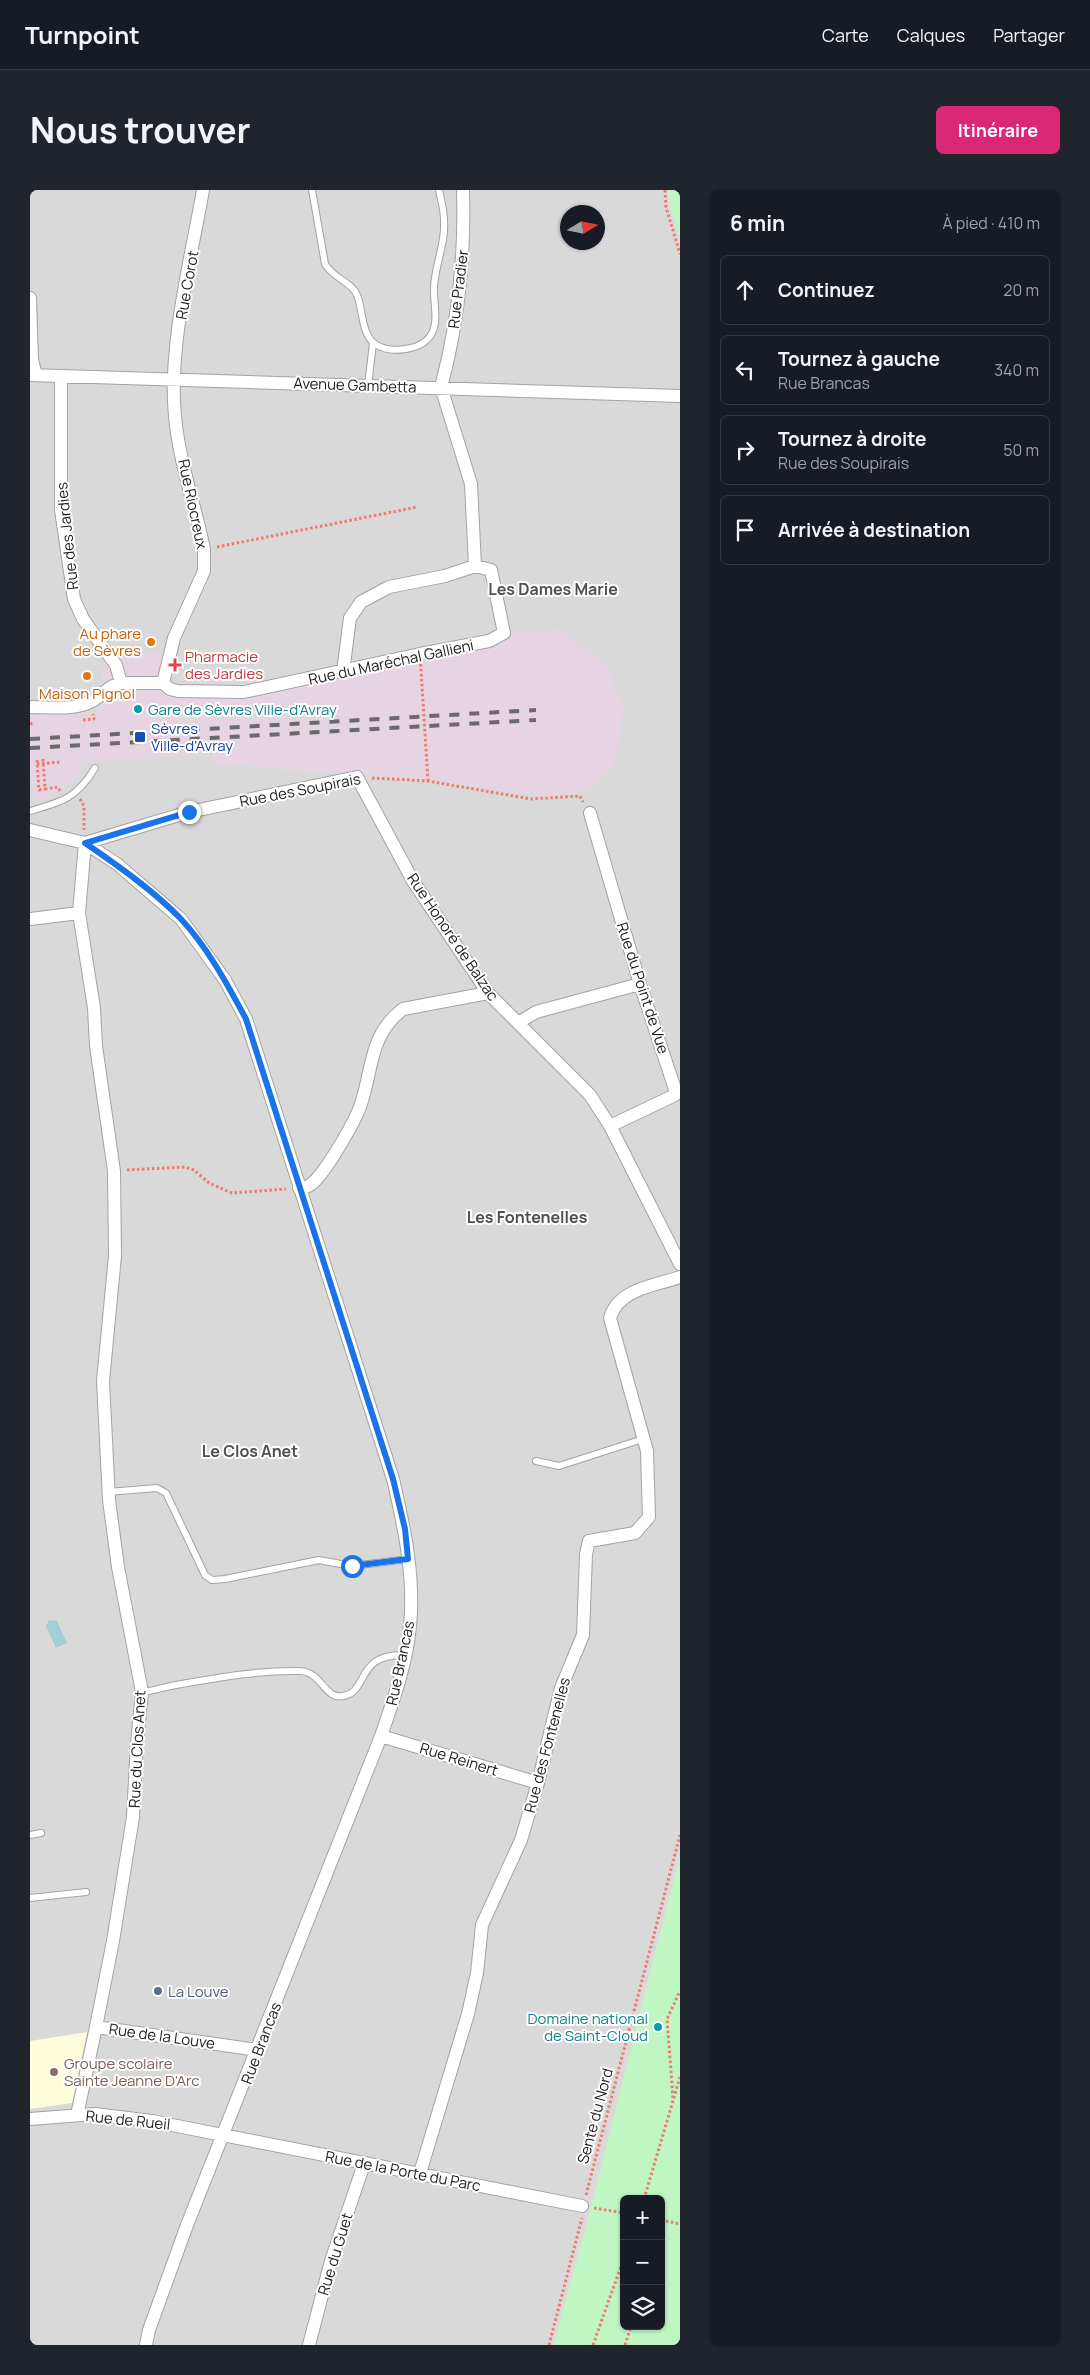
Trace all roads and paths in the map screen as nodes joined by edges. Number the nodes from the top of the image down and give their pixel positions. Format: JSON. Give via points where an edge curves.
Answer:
{"nodes":[{"id":1,"x":203,"y":190,"type":"edge"},
{"id":2,"x":312,"y":190,"type":"edge"},
{"id":3,"x":439,"y":190,"type":"edge"},
{"id":4,"x":463,"y":190,"type":"edge"},
{"id":5,"x":665,"y":190,"type":"edge"},
{"id":6,"x":680,"y":254,"type":"edge"},
{"id":7,"x":30,"y":298,"type":"edge"},
{"id":8,"x":373,"y":343,"type":"junction"},
{"id":9,"x":33,"y":375,"type":"edge"},
{"id":10,"x":61,"y":376,"type":"junction"},
{"id":11,"x":173,"y":380,"type":"junction"},
{"id":12,"x":368,"y":386,"type":"junction"},
{"id":13,"x":441,"y":388,"type":"junction"},
{"id":14,"x":680,"y":396,"type":"edge"},
{"id":15,"x":417,"y":507,"type":"dead end"},
{"id":16,"x":204,"y":549,"type":"junction"},
{"id":17,"x":475,"y":566,"type":"junction"},
{"id":18,"x":420,"y":654,"type":"junction"},
{"id":19,"x":342,"y":672,"type":"junction"},
{"id":20,"x":163,"y":682,"type":"junction"},
{"id":21,"x":121,"y":684,"type":"junction"},
{"id":22,"x":30,"y":707,"type":"edge"},
{"id":23,"x":94,"y":715,"type":"dead end"},
{"id":24,"x":89,"y":720,"type":"dead end"},
{"id":25,"x":30,"y":724,"type":"edge"},
{"id":26,"x":36,"y":724,"type":"dead end"},
{"id":27,"x":43,"y":759,"type":"dead end"},
{"id":28,"x":61,"y":762,"type":"dead end"},
{"id":29,"x":95,"y":768,"type":"dead end"},
{"id":30,"x":357,"y":776,"type":"junction"},
{"id":31,"x":428,"y":781,"type":"junction"},
{"id":32,"x":580,"y":796,"type":"dead end"},
{"id":33,"x":84,"y":806,"type":"dead end"},
{"id":34,"x":30,"y":811,"type":"edge"},
{"id":35,"x":590,"y":813,"type":"dead end"},
{"id":36,"x":30,"y":830,"type":"edge"},
{"id":37,"x":84,"y":838,"type":"junction"},
{"id":38,"x":78,"y":912,"type":"junction"},
{"id":39,"x":30,"y":919,"type":"edge"},
{"id":40,"x":640,"y":984,"type":"junction"},
{"id":41,"x":488,"y":993,"type":"junction"},
{"id":42,"x":518,"y":1023,"type":"junction"},
{"id":43,"x":610,"y":1126,"type":"junction"},
{"id":44,"x":114,"y":1171,"type":"junction"},
{"id":45,"x":300,"y":1188,"type":"junction"},
{"id":46,"x":680,"y":1264,"type":"edge"},
{"id":47,"x":680,"y":1277,"type":"edge"},
{"id":48,"x":644,"y":1439,"type":"junction"},
{"id":49,"x":536,"y":1461,"type":"dead end"},
{"id":50,"x":108,"y":1492,"type":"junction"},
{"id":51,"x":408,"y":1559,"type":"junction"},
{"id":52,"x":404,"y":1655,"type":"junction"},
{"id":53,"x":142,"y":1692,"type":"junction"},
{"id":54,"x":381,"y":1736,"type":"junction"},
{"id":55,"x":538,"y":1782,"type":"junction"},
{"id":56,"x":41,"y":1833,"type":"dead end"},
{"id":57,"x":30,"y":1835,"type":"edge"},
{"id":58,"x":680,"y":1835,"type":"edge"},
{"id":59,"x":86,"y":1892,"type":"dead end"},
{"id":60,"x":30,"y":1898,"type":"edge"},
{"id":61,"x":680,"y":1991,"type":"edge"},
{"id":62,"x":96,"y":2027,"type":"junction"},
{"id":63,"x":258,"y":2050,"type":"junction"},
{"id":64,"x":680,"y":2077,"type":"edge"},
{"id":65,"x":673,"y":2102,"type":"junction"},
{"id":66,"x":77,"y":2115,"type":"junction"},
{"id":67,"x":30,"y":2119,"type":"edge"},
{"id":68,"x":225,"y":2134,"type":"junction"},
{"id":69,"x":364,"y":2164,"type":"junction"},
{"id":70,"x":420,"y":2173,"type":"junction"},
{"id":71,"x":645,"y":2195,"type":"edge"},
{"id":72,"x":582,"y":2206,"type":"junction"},
{"id":73,"x":620,"y":2212,"type":"edge"},
{"id":74,"x":665,"y":2221,"type":"edge"},
{"id":75,"x":680,"y":2224,"type":"edge"},
{"id":76,"x":620,"y":2269,"type":"edge"},
{"id":77,"x":629,"y":2330,"type":"edge"},
{"id":78,"x":146,"y":2345,"type":"edge"},
{"id":79,"x":309,"y":2345,"type":"edge"},
{"id":80,"x":549,"y":2345,"type":"edge"},
{"id":81,"x":593,"y":2345,"type":"edge"},
{"id":82,"x":625,"y":2345,"type":"edge"}],
"edges":[{"from":1,"to":11,"type":"street","name":"Rue Corot"},
{"from":2,"to":8,"type":"lane","via":[[325,264],[330,273],[356,292],[367,335]]},
{"from":3,"to":8,"type":"lane","via":[[445,221],[434,286],[434,330],[416,348]]},
{"from":4,"to":13,"type":"street","name":"Rue Pradier","via":[[465,234],[450,356]]},
{"from":5,"to":6,"type":"path","via":[[666,207]]},
{"from":7,"to":9,"type":"street"},
{"from":8,"to":12,"type":"lane"},
{"from":9,"to":10,"type":"street","name":"Avenue Gambetta"},
{"from":10,"to":11,"type":"street","name":"Avenue Gambetta"},
{"from":10,"to":21,"type":"street","name":"Rue des Jardies","via":[[61,510],[74,599],[83,618],[116,665]]},
{"from":11,"to":12,"type":"street","name":"Avenue Gambetta"},
{"from":11,"to":16,"type":"street","name":"Rue Riocreux","via":[[177,426]]},
{"from":12,"to":13,"type":"street","name":"Avenue Gambetta"},
{"from":13,"to":14,"type":"street","name":"Avenue Gambetta"},
{"from":13,"to":17,"type":"street","via":[[471,484]]},
{"from":15,"to":16,"type":"path"},
{"from":16,"to":20,"type":"street","name":"Rue Riocreux","via":[[204,572],[174,638]]},
{"from":17,"to":18,"type":"street","name":"Rue du Maréchal Gallieni","via":[[491,570],[504,633],[489,641]]},
{"from":17,"to":19,"type":"street","via":[[445,576],[389,587],[361,602],[350,618]]},
{"from":18,"to":19,"type":"street","name":"Rue du Maréchal Gallieni"},
{"from":18,"to":31,"type":"path","bridge":true},
{"from":19,"to":20,"type":"street","name":"Rue du Maréchal Gallieni","via":[[244,692],[170,689]]},
{"from":20,"to":21,"type":"street"},
{"from":21,"to":22,"type":"street","via":[[115,684],[92,701],[74,706]]},
{"from":23,"to":24,"type":"path","via":[[94,719]]},
{"from":25,"to":26,"type":"path"},
{"from":27,"to":28,"type":"path","via":[[46,789],[39,790],[37,762]]},
{"from":29,"to":34,"type":"lane","via":[[86,784],[76,793],[59,803]]},
{"from":30,"to":31,"type":"path","name":"Rue des Soupirais"},
{"from":30,"to":37,"type":"street","name":"Rue des Soupirais"},
{"from":30,"to":41,"type":"street","name":"Rue Honoré de Balzac","via":[[413,881]]},
{"from":31,"to":32,"type":"path","name":"Rue des Soupirais","via":[[531,799]]},
{"from":33,"to":37,"type":"path"},
{"from":35,"to":40,"type":"street","name":"Rue du Point de Vue"},
{"from":36,"to":37,"type":"street","name":"Rue Brancas"},
{"from":37,"to":38,"type":"street","name":"Rue du Clos Anet"},
{"from":37,"to":45,"type":"street","name":"Rue Brancas","via":[[181,919],[225,980],[246,1019]]},
{"from":38,"to":39,"type":"street"},
{"from":38,"to":44,"type":"street","name":"Rue du Clos Anet","via":[[94,1008],[96,1046]]},
{"from":40,"to":42,"type":"street","via":[[536,1012]]},
{"from":40,"to":43,"type":"street","name":"Rue du Point de Vue","via":[[676,1089],[675,1095]]},
{"from":41,"to":42,"type":"street","name":"Rue Honoré de Balzac"},
{"from":41,"to":45,"type":"street","via":[[402,1009],[392,1017],[383,1028],[373,1053],[361,1106],[326,1168],[310,1185]]},
{"from":42,"to":43,"type":"street","name":"Rue Honoré de Balzac","via":[[590,1095]]},
{"from":43,"to":46,"type":"street"},
{"from":44,"to":45,"type":"path","via":[[184,1167],[194,1170],[208,1183],[232,1193]]},
{"from":44,"to":50,"type":"street","name":"Rue du Clos Anet","via":[[115,1256],[103,1380]]},
{"from":45,"to":51,"type":"street","name":"Rue Brancas","via":[[393,1479],[405,1529]]},
{"from":47,"to":48,"type":"street","name":"Rue des Fontenelles","via":[[625,1296],[613,1308],[610,1318]]},
{"from":48,"to":49,"type":"lane","via":[[559,1466]]},
{"from":48,"to":55,"type":"street","name":"Rue des Fontenelles","via":[[649,1517],[635,1533],[589,1541],[583,1635],[560,1688]]},
{"from":50,"to":51,"type":"lane","via":[[157,1488],[166,1493],[205,1575],[212,1580],[319,1560],[352,1566]]},
{"from":50,"to":53,"type":"street","name":"Rue du Clos Anet","via":[[118,1567]]},
{"from":51,"to":52,"type":"street","name":"Rue Brancas","via":[[410,1626]]},
{"from":52,"to":53,"type":"lane","via":[[389,1655],[368,1666],[359,1687],[342,1697],[330,1694],[317,1676],[301,1671],[255,1674]]},
{"from":52,"to":54,"type":"street","name":"Rue Brancas"},
{"from":53,"to":62,"type":"street","name":"Rue du Clos Anet","via":[[133,1817]]},
{"from":54,"to":55,"type":"street","name":"Rue Reinert"},
{"from":54,"to":63,"type":"street","name":"Rue Brancas"},
{"from":55,"to":70,"type":"street","name":"Rue des Fontenelles","via":[[521,1840],[482,1925],[477,1973],[468,2014]]},
{"from":56,"to":57,"type":"lane"},
{"from":58,"to":72,"type":"path","name":"Sente du Nord"},
{"from":59,"to":60,"type":"lane"},
{"from":61,"to":65,"type":"path","via":[[667,2019]]},
{"from":62,"to":63,"type":"street","name":"Rue de la Louve"},
{"from":62,"to":66,"type":"street","name":"Rue de la Louve"},
{"from":63,"to":68,"type":"street","name":"Rue Brancas"},
{"from":64,"to":65,"type":"path"},
{"from":65,"to":71,"type":"path"},
{"from":66,"to":67,"type":"street","name":"Rue de Rueil"},
{"from":66,"to":68,"type":"street","name":"Rue de Rueil","via":[[152,2121]]},
{"from":68,"to":69,"type":"street","name":"Rue de la Porte du Parc"},
{"from":68,"to":78,"type":"street","name":"Rue Brancas","via":[[188,2225]]},
{"from":69,"to":70,"type":"street","name":"Rue de la Porte du Parc"},
{"from":69,"to":79,"type":"street","name":"Rue du Guet","via":[[331,2261]]},
{"from":70,"to":72,"type":"street","name":"Rue de la Porte du Parc"},
{"from":72,"to":73,"type":"path"},
{"from":72,"to":80,"type":"path","name":"Sente du Nord"},
{"from":74,"to":75,"type":"path"},
{"from":76,"to":81,"type":"path"},
{"from":77,"to":82,"type":"path"}]}
